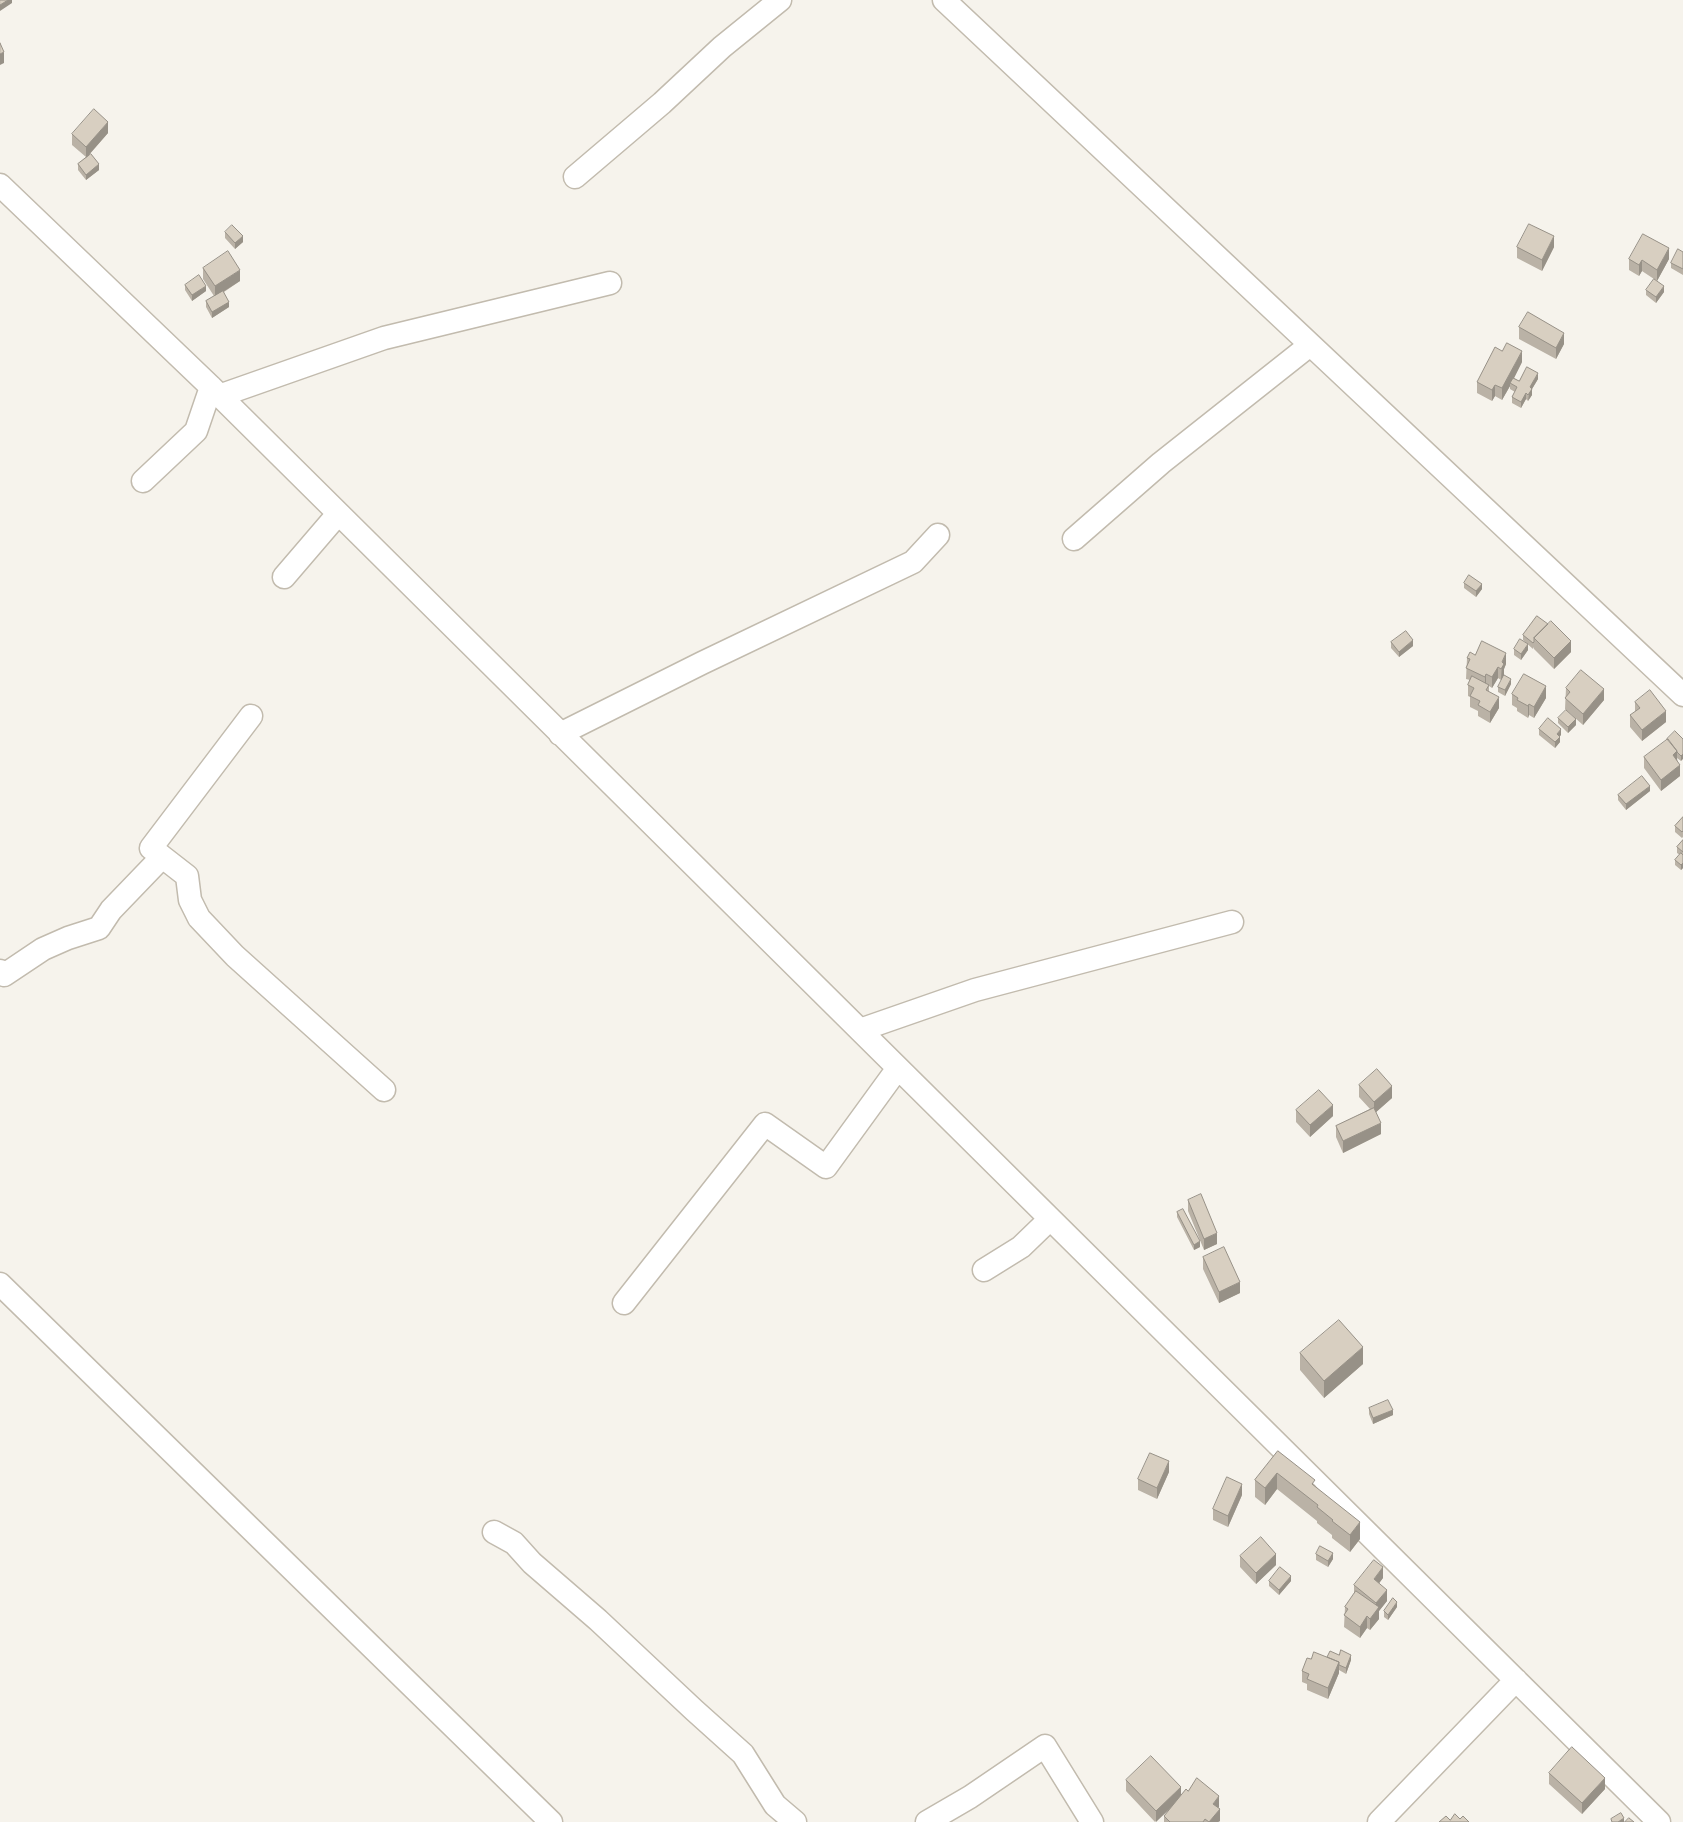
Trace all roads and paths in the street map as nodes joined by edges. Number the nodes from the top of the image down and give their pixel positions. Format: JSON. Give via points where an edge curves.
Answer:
{"nodes":[{"id":1,"x":780,"y":0,"type":"edge"},
{"id":2,"x":944,"y":0,"type":"edge"},
{"id":3,"x":575,"y":177,"type":"dead end"},
{"id":4,"x":0,"y":185,"type":"edge"},
{"id":5,"x":610,"y":283,"type":"dead end"},
{"id":6,"x":1310,"y":345,"type":"junction"},
{"id":7,"x":215,"y":392,"type":"junction"},
{"id":8,"x":143,"y":481,"type":"dead end"},
{"id":9,"x":338,"y":514,"type":"junction"},
{"id":10,"x":938,"y":535,"type":"dead end"},
{"id":11,"x":1074,"y":539,"type":"dead end"},
{"id":12,"x":284,"y":577,"type":"dead end"},
{"id":13,"x":1683,"y":695,"type":"edge"},
{"id":14,"x":251,"y":716,"type":"dead end"},
{"id":15,"x":560,"y":734,"type":"junction"},
{"id":16,"x":162,"y":857,"type":"junction"},
{"id":17,"x":1232,"y":922,"type":"dead end"},
{"id":18,"x":0,"y":971,"type":"edge"},
{"id":19,"x":860,"y":1030,"type":"junction"},
{"id":20,"x":898,"y":1068,"type":"junction"},
{"id":21,"x":384,"y":1090,"type":"dead end"},
{"id":22,"x":1050,"y":1219,"type":"junction"},
{"id":23,"x":984,"y":1270,"type":"dead end"},
{"id":24,"x":5,"y":1296,"type":"edge"},
{"id":25,"x":624,"y":1304,"type":"dead end"},
{"id":26,"x":494,"y":1532,"type":"dead end"},
{"id":27,"x":1516,"y":1680,"type":"junction"},
{"id":28,"x":551,"y":1822,"type":"edge"},
{"id":29,"x":794,"y":1822,"type":"edge"},
{"id":30,"x":927,"y":1822,"type":"edge"},
{"id":31,"x":1092,"y":1822,"type":"edge"},
{"id":32,"x":1379,"y":1822,"type":"edge"},
{"id":33,"x":1660,"y":1822,"type":"edge"}],
"edges":[{"from":1,"to":3,"type":"street"},
{"from":2,"to":6,"type":"street"},
{"from":4,"to":7,"type":"street"},
{"from":5,"to":7,"type":"street","via":[[384,338]]},
{"from":6,"to":11,"type":"street","via":[[1161,463]]},
{"from":6,"to":13,"type":"street"},
{"from":7,"to":8,"type":"street","via":[[196,431]]},
{"from":7,"to":9,"type":"street"},
{"from":9,"to":12,"type":"street"},
{"from":9,"to":15,"type":"street"},
{"from":10,"to":15,"type":"street","via":[[912,562]]},
{"from":14,"to":16,"type":"street","via":[[151,848]]},
{"from":15,"to":19,"type":"street"},
{"from":16,"to":18,"type":"street","via":[[111,910],[99,928],[43,949],[4,975]]},
{"from":16,"to":21,"type":"street","via":[[187,876],[190,900],[199,918],[235,956]]},
{"from":17,"to":19,"type":"street","via":[[975,990]]},
{"from":19,"to":20,"type":"street"},
{"from":20,"to":22,"type":"street"},
{"from":20,"to":25,"type":"street","via":[[826,1167],[765,1124]]},
{"from":22,"to":23,"type":"street","via":[[1021,1247]]},
{"from":22,"to":27,"type":"street"},
{"from":24,"to":28,"type":"street"},
{"from":26,"to":29,"type":"street","via":[[514,1543],[532,1563],[743,1754],[775,1804]]},
{"from":27,"to":32,"type":"street"},
{"from":27,"to":33,"type":"street"},
{"from":30,"to":31,"type":"street","via":[[1045,1746]]}]}
